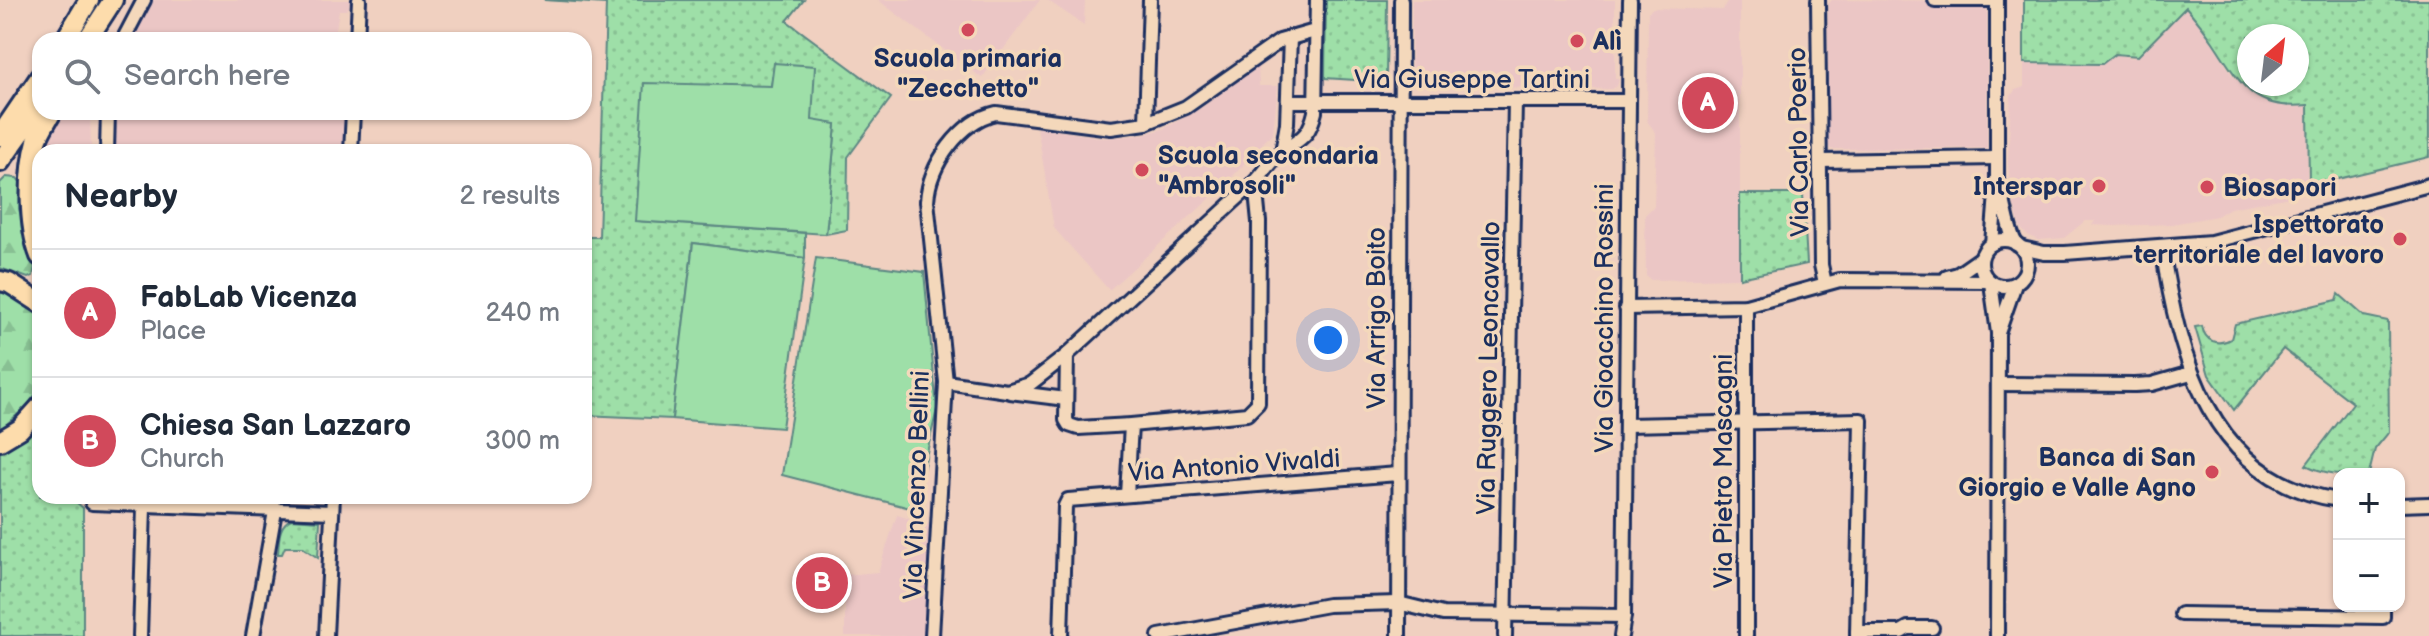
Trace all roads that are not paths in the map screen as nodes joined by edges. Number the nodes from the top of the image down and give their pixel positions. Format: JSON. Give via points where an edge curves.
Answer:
{"nodes":[{"id":1,"x":89,"y":0,"type":"edge"},
{"id":2,"x":113,"y":0,"type":"edge"},
{"id":3,"x":144,"y":0,"type":"edge"},
{"id":4,"x":359,"y":0,"type":"edge"},
{"id":5,"x":1150,"y":0,"type":"edge"},
{"id":6,"x":1317,"y":0,"type":"edge"},
{"id":7,"x":1401,"y":0,"type":"edge"},
{"id":8,"x":1630,"y":0,"type":"edge"},
{"id":9,"x":1818,"y":0,"type":"edge"},
{"id":10,"x":1935,"y":0,"type":"edge"},
{"id":11,"x":1997,"y":0,"type":"edge"},
{"id":12,"x":1315,"y":31,"type":"junction"},
{"id":13,"x":70,"y":32,"type":"edge"},
{"id":14,"x":94,"y":32,"type":"edge"},
{"id":15,"x":127,"y":32,"type":"edge"},
{"id":16,"x":357,"y":32,"type":"edge"},
{"id":17,"x":1290,"y":37,"type":"junction"},
{"id":18,"x":32,"y":89,"type":"edge"},
{"id":19,"x":1288,"y":101,"type":"junction"},
{"id":20,"x":1316,"y":101,"type":"junction"},
{"id":21,"x":1399,"y":101,"type":"junction"},
{"id":22,"x":1515,"y":101,"type":"junction"},
{"id":23,"x":1628,"y":101,"type":"junction"},
{"id":24,"x":32,"y":117,"type":"edge"},
{"id":25,"x":48,"y":120,"type":"edge"},
{"id":26,"x":108,"y":120,"type":"edge"},
{"id":27,"x":353,"y":120,"type":"edge"},
{"id":28,"x":1146,"y":123,"type":"junction"},
{"id":29,"x":0,"y":136,"type":"edge"},
{"id":30,"x":36,"y":144,"type":"edge"},
{"id":31,"x":107,"y":144,"type":"edge"},
{"id":32,"x":351,"y":144,"type":"edge"},
{"id":33,"x":1282,"y":152,"type":"junction"},
{"id":34,"x":1997,"y":158,"type":"junction"},
{"id":35,"x":1821,"y":161,"type":"junction"},
{"id":36,"x":0,"y":162,"type":"edge"},
{"id":37,"x":32,"y":179,"type":"edge"},
{"id":38,"x":1997,"y":181,"type":"junction"},
{"id":39,"x":1255,"y":182,"type":"junction"},
{"id":40,"x":2429,"y":185,"type":"edge"},
{"id":41,"x":32,"y":205,"type":"edge"},
{"id":42,"x":1992,"y":244,"type":"junction"},
{"id":43,"x":2019,"y":246,"type":"junction"},
{"id":44,"x":2162,"y":247,"type":"junction"},
{"id":45,"x":2065,"y":253,"type":"junction"},
{"id":46,"x":1981,"y":258,"type":"junction"},
{"id":47,"x":2026,"y":272,"type":"junction"},
{"id":48,"x":1941,"y":279,"type":"junction"},
{"id":49,"x":0,"y":281,"type":"edge"},
{"id":50,"x":1990,"y":282,"type":"junction"},
{"id":51,"x":1825,"y":283,"type":"junction"},
{"id":52,"x":2015,"y":284,"type":"junction"},
{"id":53,"x":32,"y":297,"type":"edge"},
{"id":54,"x":1746,"y":306,"type":"junction"},
{"id":55,"x":1626,"y":308,"type":"junction"},
{"id":56,"x":1998,"y":333,"type":"junction"},
{"id":57,"x":1067,"y":355,"type":"junction"},
{"id":58,"x":2191,"y":373,"type":"junction"},
{"id":59,"x":946,"y":382,"type":"junction"},
{"id":60,"x":1998,"y":384,"type":"junction"},
{"id":61,"x":1007,"y":391,"type":"junction"},
{"id":62,"x":1066,"y":399,"type":"junction"},
{"id":63,"x":32,"y":416,"type":"edge"},
{"id":64,"x":1744,"y":423,"type":"junction"},
{"id":65,"x":1131,"y":425,"type":"junction"},
{"id":66,"x":1626,"y":425,"type":"junction"},
{"id":67,"x":0,"y":441,"type":"edge"},
{"id":68,"x":1398,"y":474,"type":"junction"},
{"id":69,"x":1127,"y":495,"type":"junction"},
{"id":70,"x":2333,"y":498,"type":"edge"},
{"id":71,"x":105,"y":504,"type":"edge"},
{"id":72,"x":274,"y":504,"type":"edge"},
{"id":73,"x":332,"y":504,"type":"edge"},
{"id":74,"x":2429,"y":504,"type":"edge"},
{"id":75,"x":2405,"y":505,"type":"edge"},
{"id":76,"x":144,"y":507,"type":"junction"},
{"id":77,"x":275,"y":511,"type":"junction"},
{"id":78,"x":332,"y":512,"type":"junction"},
{"id":79,"x":1398,"y":603,"type":"junction"},
{"id":80,"x":2383,"y":612,"type":"edge"},
{"id":81,"x":2181,"y":614,"type":"dead end"},
{"id":82,"x":1506,"y":615,"type":"junction"},
{"id":83,"x":1624,"y":616,"type":"junction"},
{"id":84,"x":1932,"y":628,"type":"dead end"},
{"id":85,"x":1857,"y":634,"type":"edge"},
{"id":86,"x":140,"y":636,"type":"edge"},
{"id":87,"x":253,"y":636,"type":"edge"},
{"id":88,"x":326,"y":636,"type":"edge"},
{"id":89,"x":932,"y":636,"type":"edge"},
{"id":90,"x":1061,"y":636,"type":"edge"},
{"id":91,"x":1159,"y":636,"type":"edge"},
{"id":92,"x":1399,"y":636,"type":"edge"},
{"id":93,"x":1505,"y":636,"type":"edge"},
{"id":94,"x":1621,"y":636,"type":"edge"},
{"id":95,"x":1746,"y":636,"type":"edge"},
{"id":96,"x":1997,"y":636,"type":"edge"}],
"edges":[{"from":1,"to":13,"type":"highway"},
{"from":2,"to":14,"type":"highway"},
{"from":3,"to":15,"type":"street"},
{"from":4,"to":16,"type":"street"},
{"from":5,"to":28,"type":"street"},
{"from":6,"to":12,"type":"street"},
{"from":7,"to":21,"type":"street","name":"Via Arrigo Boito"},
{"from":8,"to":23,"type":"street","name":"Via Gioacchino Rossini"},
{"from":9,"to":35,"type":"street","name":"Via Carlo Poerio"},
{"from":10,"to":11,"type":"street"},
{"from":11,"to":34,"type":"street"},
{"from":12,"to":17,"type":"street","name":"Via Vincenzo Bellini"},
{"from":12,"to":20,"type":"street"},
{"from":17,"to":19,"type":"street"},
{"from":17,"to":28,"type":"street","name":"Via Vincenzo Bellini","via":[[1186,107]]},
{"from":18,"to":29,"type":"highway"},
{"from":19,"to":20,"type":"street","name":"Via Giuseppe Tartini"},
{"from":19,"to":33,"type":"street"},
{"from":20,"to":21,"type":"street","name":"Via Giuseppe Tartini"},
{"from":20,"to":33,"type":"street","via":[[1312,124]]},
{"from":21,"to":22,"type":"street","name":"Via Giuseppe Tartini"},
{"from":21,"to":68,"type":"street","name":"Via Arrigo Boito"},
{"from":22,"to":23,"type":"street","name":"Via Giuseppe Tartini"},
{"from":22,"to":82,"type":"street","name":"Via Ruggero Leoncavallo"},
{"from":23,"to":55,"type":"street","name":"Via Gioacchino Rossini"},
{"from":24,"to":36,"type":"highway"},
{"from":25,"to":30,"type":"highway"},
{"from":26,"to":31,"type":"street"},
{"from":27,"to":32,"type":"street"},
{"from":28,"to":59,"type":"street","name":"Via Vincenzo Bellini","via":[[1111,128],[996,113],[981,116],[946,151],[927,201]]},
{"from":33,"to":39,"type":"street"},
{"from":34,"to":35,"type":"street"},
{"from":34,"to":38,"type":"street"},
{"from":35,"to":51,"type":"street","name":"Via Carlo Poerio"},
{"from":37,"to":41,"type":"highway"},
{"from":38,"to":42,"type":"street"},
{"from":38,"to":43,"type":"street"},
{"from":39,"to":57,"type":"street"},
{"from":39,"to":65,"type":"street","via":[[1256,408],[1247,414]]},
{"from":40,"to":44,"type":"street","via":[[2211,242]]},
{"from":42,"to":43,"type":"street","via":[[2004,240]]},
{"from":42,"to":46,"type":"street"},
{"from":43,"to":45,"type":"street"},
{"from":43,"to":47,"type":"street","via":[[2027,260]]},
{"from":44,"to":45,"type":"street"},
{"from":44,"to":58,"type":"street"},
{"from":45,"to":47,"type":"street","via":[[2045,258]]},
{"from":46,"to":48,"type":"street"},
{"from":46,"to":50,"type":"street","via":[[1981,270]]},
{"from":47,"to":52,"type":"street"},
{"from":48,"to":50,"type":"street"},
{"from":48,"to":51,"type":"street"},
{"from":49,"to":53,"type":"highway"},
{"from":50,"to":52,"type":"street"},
{"from":50,"to":56,"type":"street"},
{"from":51,"to":54,"type":"street"},
{"from":52,"to":56,"type":"street"},
{"from":54,"to":55,"type":"street"},
{"from":54,"to":64,"type":"street","name":"Via Pietro Mascagni"},
{"from":55,"to":66,"type":"street","name":"Via Gioacchino Rossini"},
{"from":56,"to":60,"type":"street"},
{"from":57,"to":61,"type":"street","via":[[1030,384]]},
{"from":57,"to":62,"type":"street"},
{"from":58,"to":60,"type":"street","via":[[2135,385]]},
{"from":58,"to":70,"type":"street","via":[[2227,439],[2256,466],[2289,485]]},
{"from":59,"to":61,"type":"street"},
{"from":59,"to":89,"type":"street","name":"Via Vincenzo Bellini"},
{"from":60,"to":96,"type":"street"},
{"from":61,"to":62,"type":"street"},
{"from":62,"to":65,"type":"street","via":[[1069,425]]},
{"from":63,"to":67,"type":"highway"},
{"from":64,"to":66,"type":"street"},
{"from":64,"to":85,"type":"street","via":[[1861,420]]},
{"from":64,"to":95,"type":"street","name":"Via Pietro Mascagni"},
{"from":65,"to":69,"type":"street"},
{"from":66,"to":83,"type":"street","name":"Via Gioacchino Rossini"},
{"from":68,"to":69,"type":"street","name":"Via Antonio Vivaldi"},
{"from":68,"to":79,"type":"street","name":"Via Arrigo Boito"},
{"from":69,"to":90,"type":"street","name":"Via Antonio Vivaldi","via":[[1072,498],[1065,506]]},
{"from":71,"to":76,"type":"street"},
{"from":72,"to":77,"type":"street"},
{"from":73,"to":78,"type":"street"},
{"from":74,"to":75,"type":"street"},
{"from":76,"to":77,"type":"street"},
{"from":76,"to":86,"type":"street"},
{"from":77,"to":78,"type":"street"},
{"from":77,"to":87,"type":"street"},
{"from":78,"to":88,"type":"street"},
{"from":79,"to":82,"type":"street","via":[[1443,614]]},
{"from":79,"to":91,"type":"street","via":[[1328,605]]},
{"from":79,"to":92,"type":"street","name":"Via Arrigo Boito"},
{"from":80,"to":81,"type":"street","via":[[2383,617]]},
{"from":82,"to":83,"type":"street"},
{"from":82,"to":93,"type":"street","name":"Via Ruggero Leoncavallo"},
{"from":83,"to":94,"type":"street","name":"Via Gioacchino Rossini"},
{"from":84,"to":85,"type":"street"}]}
